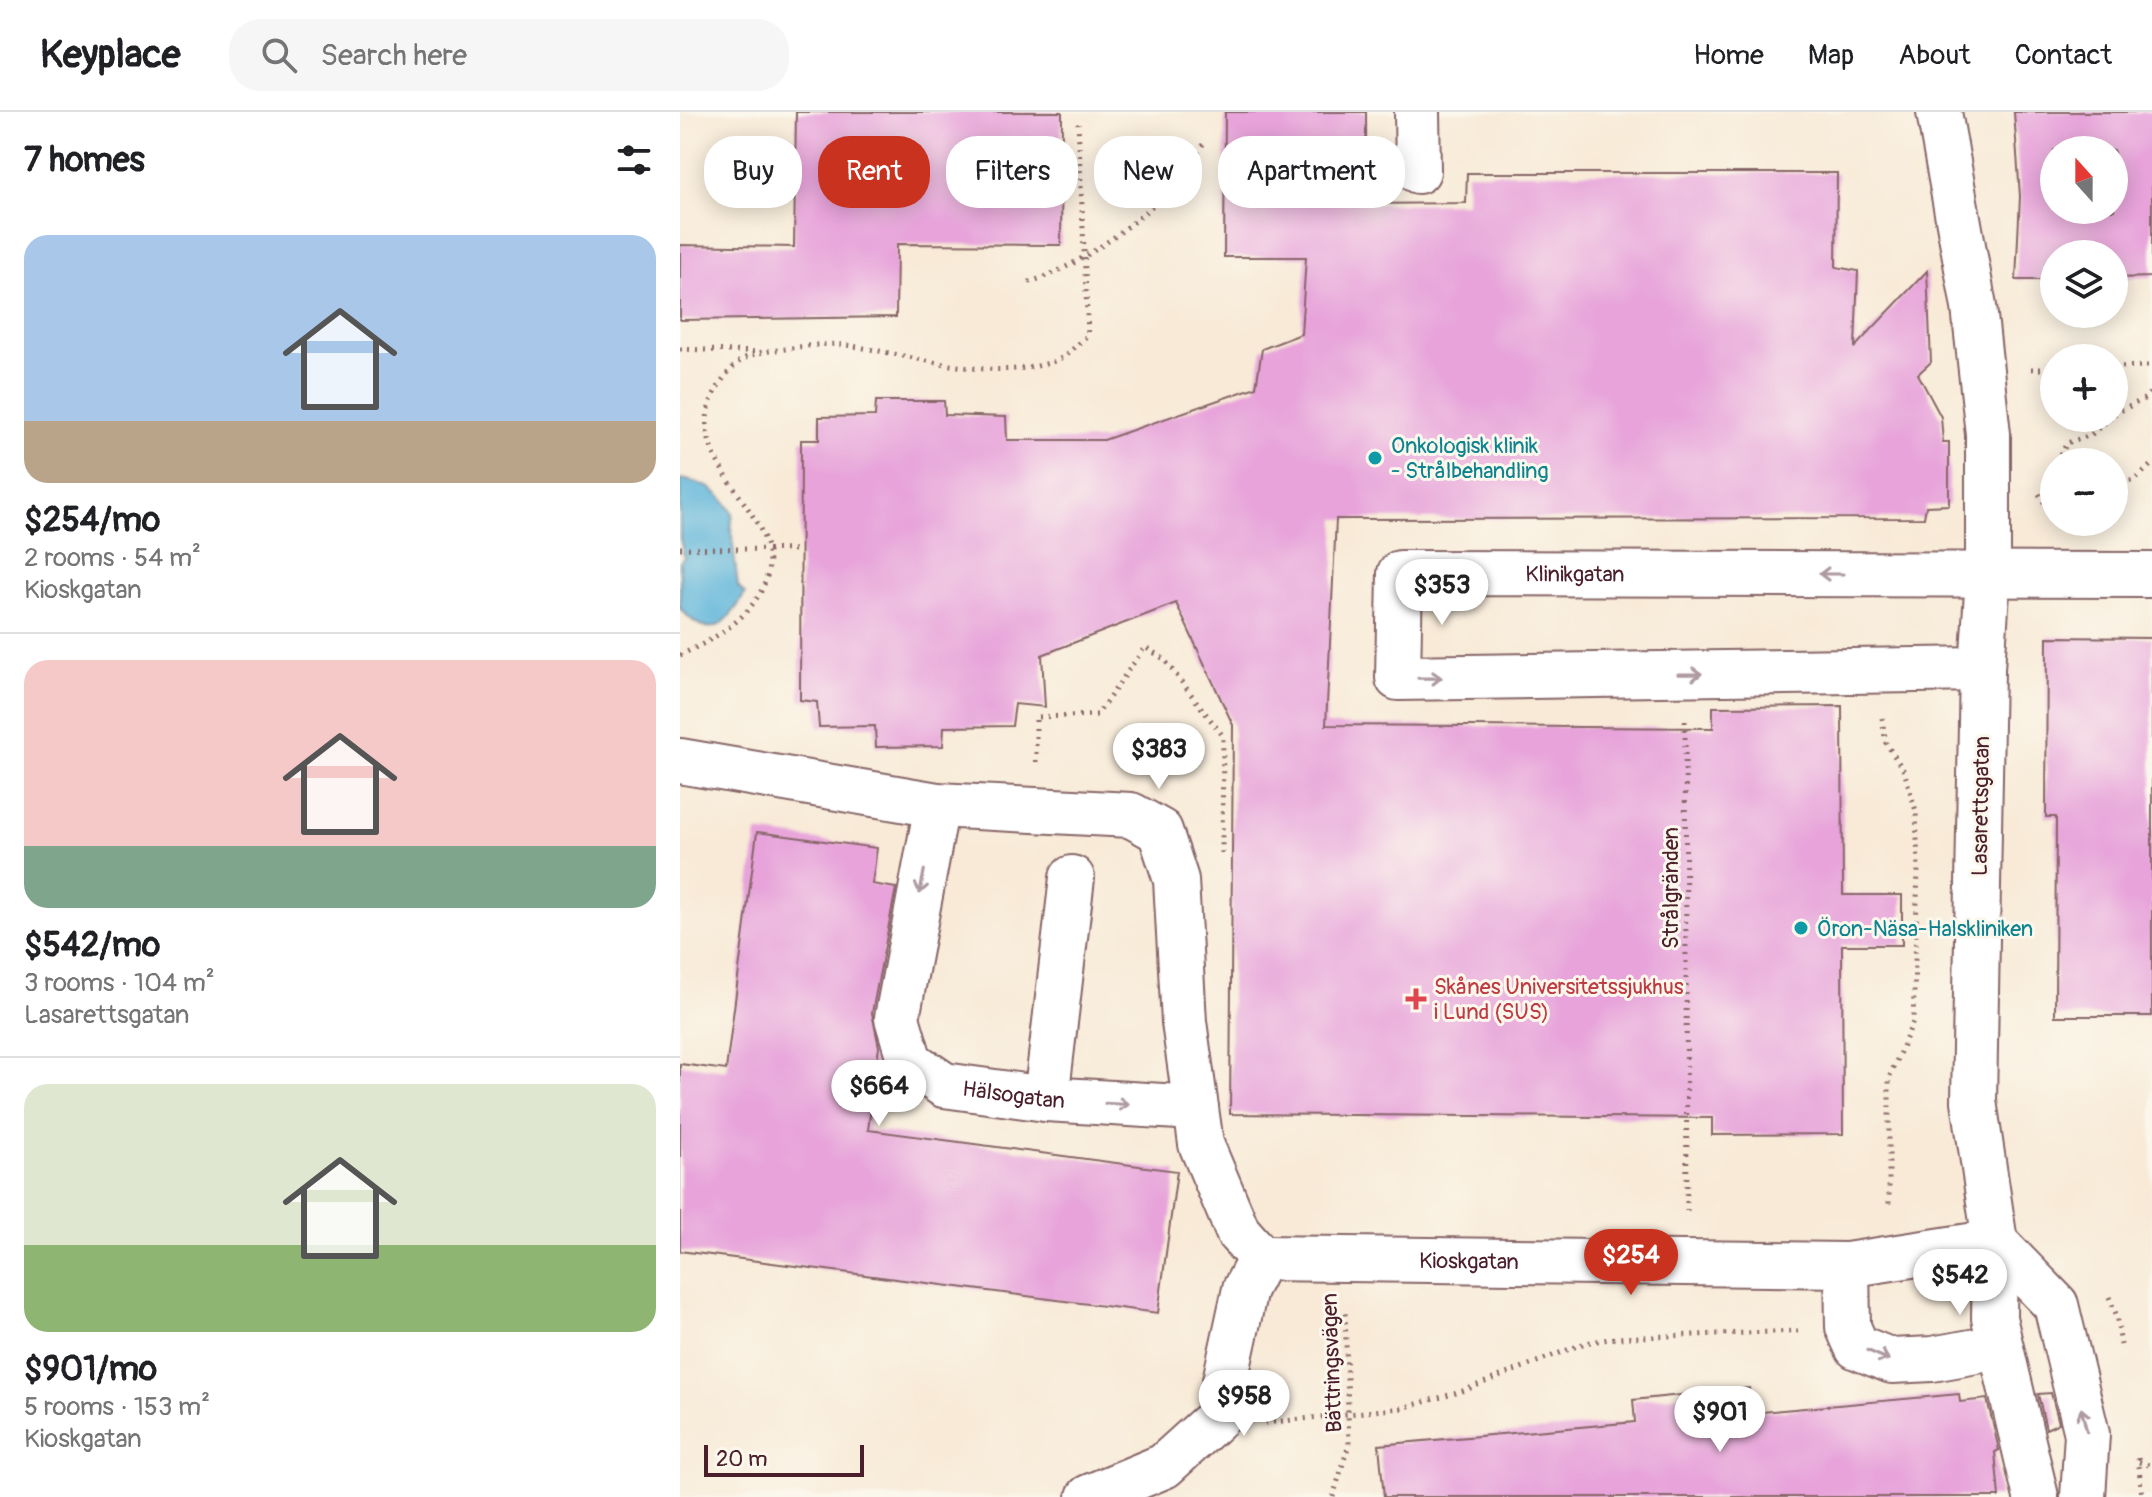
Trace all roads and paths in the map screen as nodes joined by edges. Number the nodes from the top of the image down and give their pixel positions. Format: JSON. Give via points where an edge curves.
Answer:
{"nodes":[{"id":1,"x":1417,"y":112,"type":"edge"},
{"id":2,"x":1939,"y":112,"type":"edge"},
{"id":3,"x":1078,"y":123,"type":"dead end"},
{"id":4,"x":1204,"y":142,"type":"dead end"},
{"id":5,"x":1418,"y":171,"type":"dead end"},
{"id":6,"x":1086,"y":256,"type":"junction"},
{"id":7,"x":1029,"y":282,"type":"dead end"},
{"id":8,"x":680,"y":349,"type":"edge"},
{"id":9,"x":760,"y":352,"type":"junction"},
{"id":10,"x":2128,"y":367,"type":"edge"},
{"id":11,"x":2040,"y":369,"type":"edge"},
{"id":12,"x":2022,"y":370,"type":"dead end"},
{"id":13,"x":2152,"y":370,"type":"edge"},
{"id":14,"x":2152,"y":390,"type":"edge"},
{"id":15,"x":2128,"y":408,"type":"edge"},
{"id":16,"x":2094,"y":432,"type":"edge"},
{"id":17,"x":2064,"y":448,"type":"edge"},
{"id":18,"x":2152,"y":464,"type":"edge"},
{"id":19,"x":2128,"y":481,"type":"edge"},
{"id":20,"x":2038,"y":493,"type":"dead end"},
{"id":21,"x":2040,"y":496,"type":"edge"},
{"id":22,"x":680,"y":548,"type":"edge"},
{"id":23,"x":801,"y":550,"type":"dead end"},
{"id":24,"x":2152,"y":575,"type":"edge"},
{"id":25,"x":1988,"y":576,"type":"junction"},
{"id":26,"x":680,"y":655,"type":"edge"},
{"id":27,"x":1982,"y":669,"type":"junction"},
{"id":28,"x":1909,"y":671,"type":"junction"},
{"id":29,"x":1685,"y":713,"type":"dead end"},
{"id":30,"x":1037,"y":729,"type":"dead end"},
{"id":31,"x":1037,"y":745,"type":"dead end"},
{"id":32,"x":682,"y":766,"type":"edge"},
{"id":33,"x":937,"y":805,"type":"junction"},
{"id":34,"x":1072,"y":878,"type":"dead end"},
{"id":35,"x":1046,"y":1099,"type":"junction"},
{"id":36,"x":1196,"y":1108,"type":"junction"},
{"id":37,"x":1888,"y":1220,"type":"dead end"},
{"id":38,"x":1687,"y":1222,"type":"dead end"},
{"id":39,"x":1995,"y":1242,"type":"junction"},
{"id":40,"x":1261,"y":1258,"type":"junction"},
{"id":41,"x":1343,"y":1259,"type":"junction"},
{"id":42,"x":1847,"y":1265,"type":"junction"},
{"id":43,"x":1757,"y":1335,"type":"dead end"},
{"id":44,"x":1999,"y":1347,"type":"junction"},
{"id":45,"x":1347,"y":1416,"type":"junction"},
{"id":46,"x":2152,"y":1466,"type":"edge"},
{"id":47,"x":1089,"y":1497,"type":"edge"},
{"id":48,"x":1333,"y":1497,"type":"edge"},
{"id":49,"x":2036,"y":1497,"type":"edge"},
{"id":50,"x":2083,"y":1497,"type":"edge"},
{"id":51,"x":2142,"y":1497,"type":"edge"}],
"edges":[{"from":1,"to":5,"type":"street"},
{"from":2,"to":25,"type":"street","name":"Lasarettsgatan","via":[[1984,381]]},
{"from":3,"to":6,"type":"path"},
{"from":4,"to":6,"type":"path","via":[[1191,167],[1157,201]]},
{"from":6,"to":7,"type":"path","via":[[1056,275]]},
{"from":6,"to":9,"type":"path","via":[[1088,335],[1059,360],[1026,368],[952,365],[842,344]]},
{"from":8,"to":9,"type":"path"},
{"from":9,"to":26,"type":"path","via":[[738,363],[715,390],[704,419],[709,450],[752,512],[767,546],[769,578],[751,609]]},
{"from":10,"to":13,"type":"path"},
{"from":11,"to":12,"type":"path"},
{"from":14,"to":15,"type":"path"},
{"from":16,"to":17,"type":"path"},
{"from":18,"to":19,"type":"path"},
{"from":20,"to":21,"type":"path"},
{"from":22,"to":23,"type":"path","bridge":true},
{"from":24,"to":25,"type":"street","name":"Klinikgatan"},
{"from":25,"to":27,"type":"street","name":"Lasarettsgatan"},
{"from":25,"to":28,"type":"street","name":"Klinikgatan","one_way":true,"via":[[1400,573],[1398,678]]},
{"from":27,"to":28,"type":"street","name":"Klinikgatan"},
{"from":27,"to":39,"type":"street","name":"Lasarettsgatan","via":[[1974,1101]]},
{"from":28,"to":37,"type":"path","via":[[1910,697],[1881,709],[1886,743],[1904,771],[1916,811],[1919,937],[1913,1022],[1889,1078]]},
{"from":29,"to":38,"type":"path","name":"Strålgränden"},
{"from":30,"to":31,"type":"path"},
{"from":32,"to":33,"type":"street"},
{"from":33,"to":35,"type":"street","name":"Hälsogatan","one_way":true,"via":[[897,1018],[910,1062],[944,1085]]},
{"from":33,"to":36,"type":"street","via":[[1131,815],[1160,831],[1176,880],[1184,1022]]},
{"from":34,"to":35,"type":"street"},
{"from":35,"to":36,"type":"street","name":"Hälsogatan","one_way":true},
{"from":36,"to":40,"type":"street","via":[[1201,1144],[1238,1232]]},
{"from":39,"to":42,"type":"street","name":"Kioskgatan"},
{"from":39,"to":44,"type":"street","name":"Lasarettsgatan"},
{"from":50,"to":39,"type":"street","one_way":true,"via":[[2087,1434],[2056,1305]]},
{"from":40,"to":41,"type":"street","name":"Kioskgatan"},
{"from":40,"to":47,"type":"street","via":[[1245,1289],[1217,1418],[1164,1466]]},
{"from":41,"to":42,"type":"street","name":"Kioskgatan"},
{"from":41,"to":45,"type":"path","name":"Bättringsvägen"},
{"from":42,"to":44,"type":"street","one_way":true,"via":[[1848,1327],[1857,1347],[1892,1361]]},
{"from":43,"to":45,"type":"path","via":[[1585,1343],[1460,1392]]},
{"from":44,"to":49,"type":"street","name":"Lasarettsgatan"},
{"from":45,"to":48,"type":"path","name":"Bättringsvägen","via":[[1349,1444]]},
{"from":46,"to":51,"type":"path","via":[[2139,1462]]}]}
